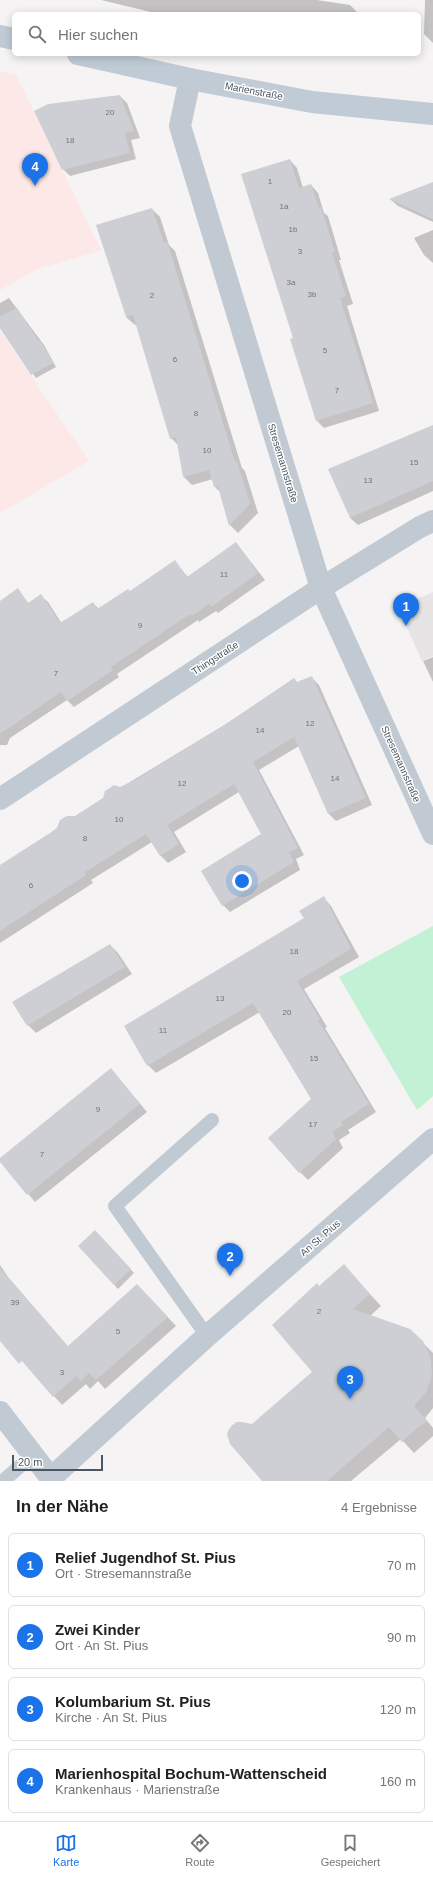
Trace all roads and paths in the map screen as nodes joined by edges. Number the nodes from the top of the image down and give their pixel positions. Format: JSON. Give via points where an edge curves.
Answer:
{"nodes":[{"id":1,"x":0,"y":36,"type":"edge"},
{"id":2,"x":12,"y":39,"type":"edge"},
{"id":3,"x":87,"y":56,"type":"edge"},
{"id":4,"x":190,"y":79,"type":"junction"},
{"id":5,"x":433,"y":114,"type":"edge"},
{"id":6,"x":433,"y":521,"type":"edge"},
{"id":7,"x":321,"y":588,"type":"junction"},
{"id":8,"x":0,"y":799,"type":"edge"},
{"id":9,"x":433,"y":834,"type":"edge"},
{"id":10,"x":212,"y":1120,"type":"dead end"},
{"id":11,"x":433,"y":1139,"type":"edge"},
{"id":12,"x":207,"y":1336,"type":"junction"},
{"id":13,"x":0,"y":1412,"type":"edge"},
{"id":14,"x":33,"y":1455,"type":"junction"},
{"id":15,"x":52,"y":1480,"type":"edge"},
{"id":16,"x":3,"y":1481,"type":"edge"}],
"edges":[{"from":1,"to":2,"type":"main road"},
{"from":3,"to":4,"type":"main road","name":"Marienstraße"},
{"from":4,"to":5,"type":"main road","name":"Marienstraße","via":[[312,102]]},
{"from":4,"to":7,"type":"street","name":"Stresemannstraße","via":[[180,126]]},
{"from":6,"to":7,"type":"street","name":"Thingstraße"},
{"from":7,"to":8,"type":"street","name":"Thingstraße"},
{"from":7,"to":9,"type":"street","name":"Stresemannstraße"},
{"from":10,"to":12,"type":"lane","via":[[115,1206]]},
{"from":11,"to":12,"type":"street","name":"An St. Pius"},
{"from":12,"to":15,"type":"street","name":"An St. Pius"},
{"from":13,"to":14,"type":"street"},
{"from":14,"to":15,"type":"street"},
{"from":14,"to":16,"type":"lane"}]}
